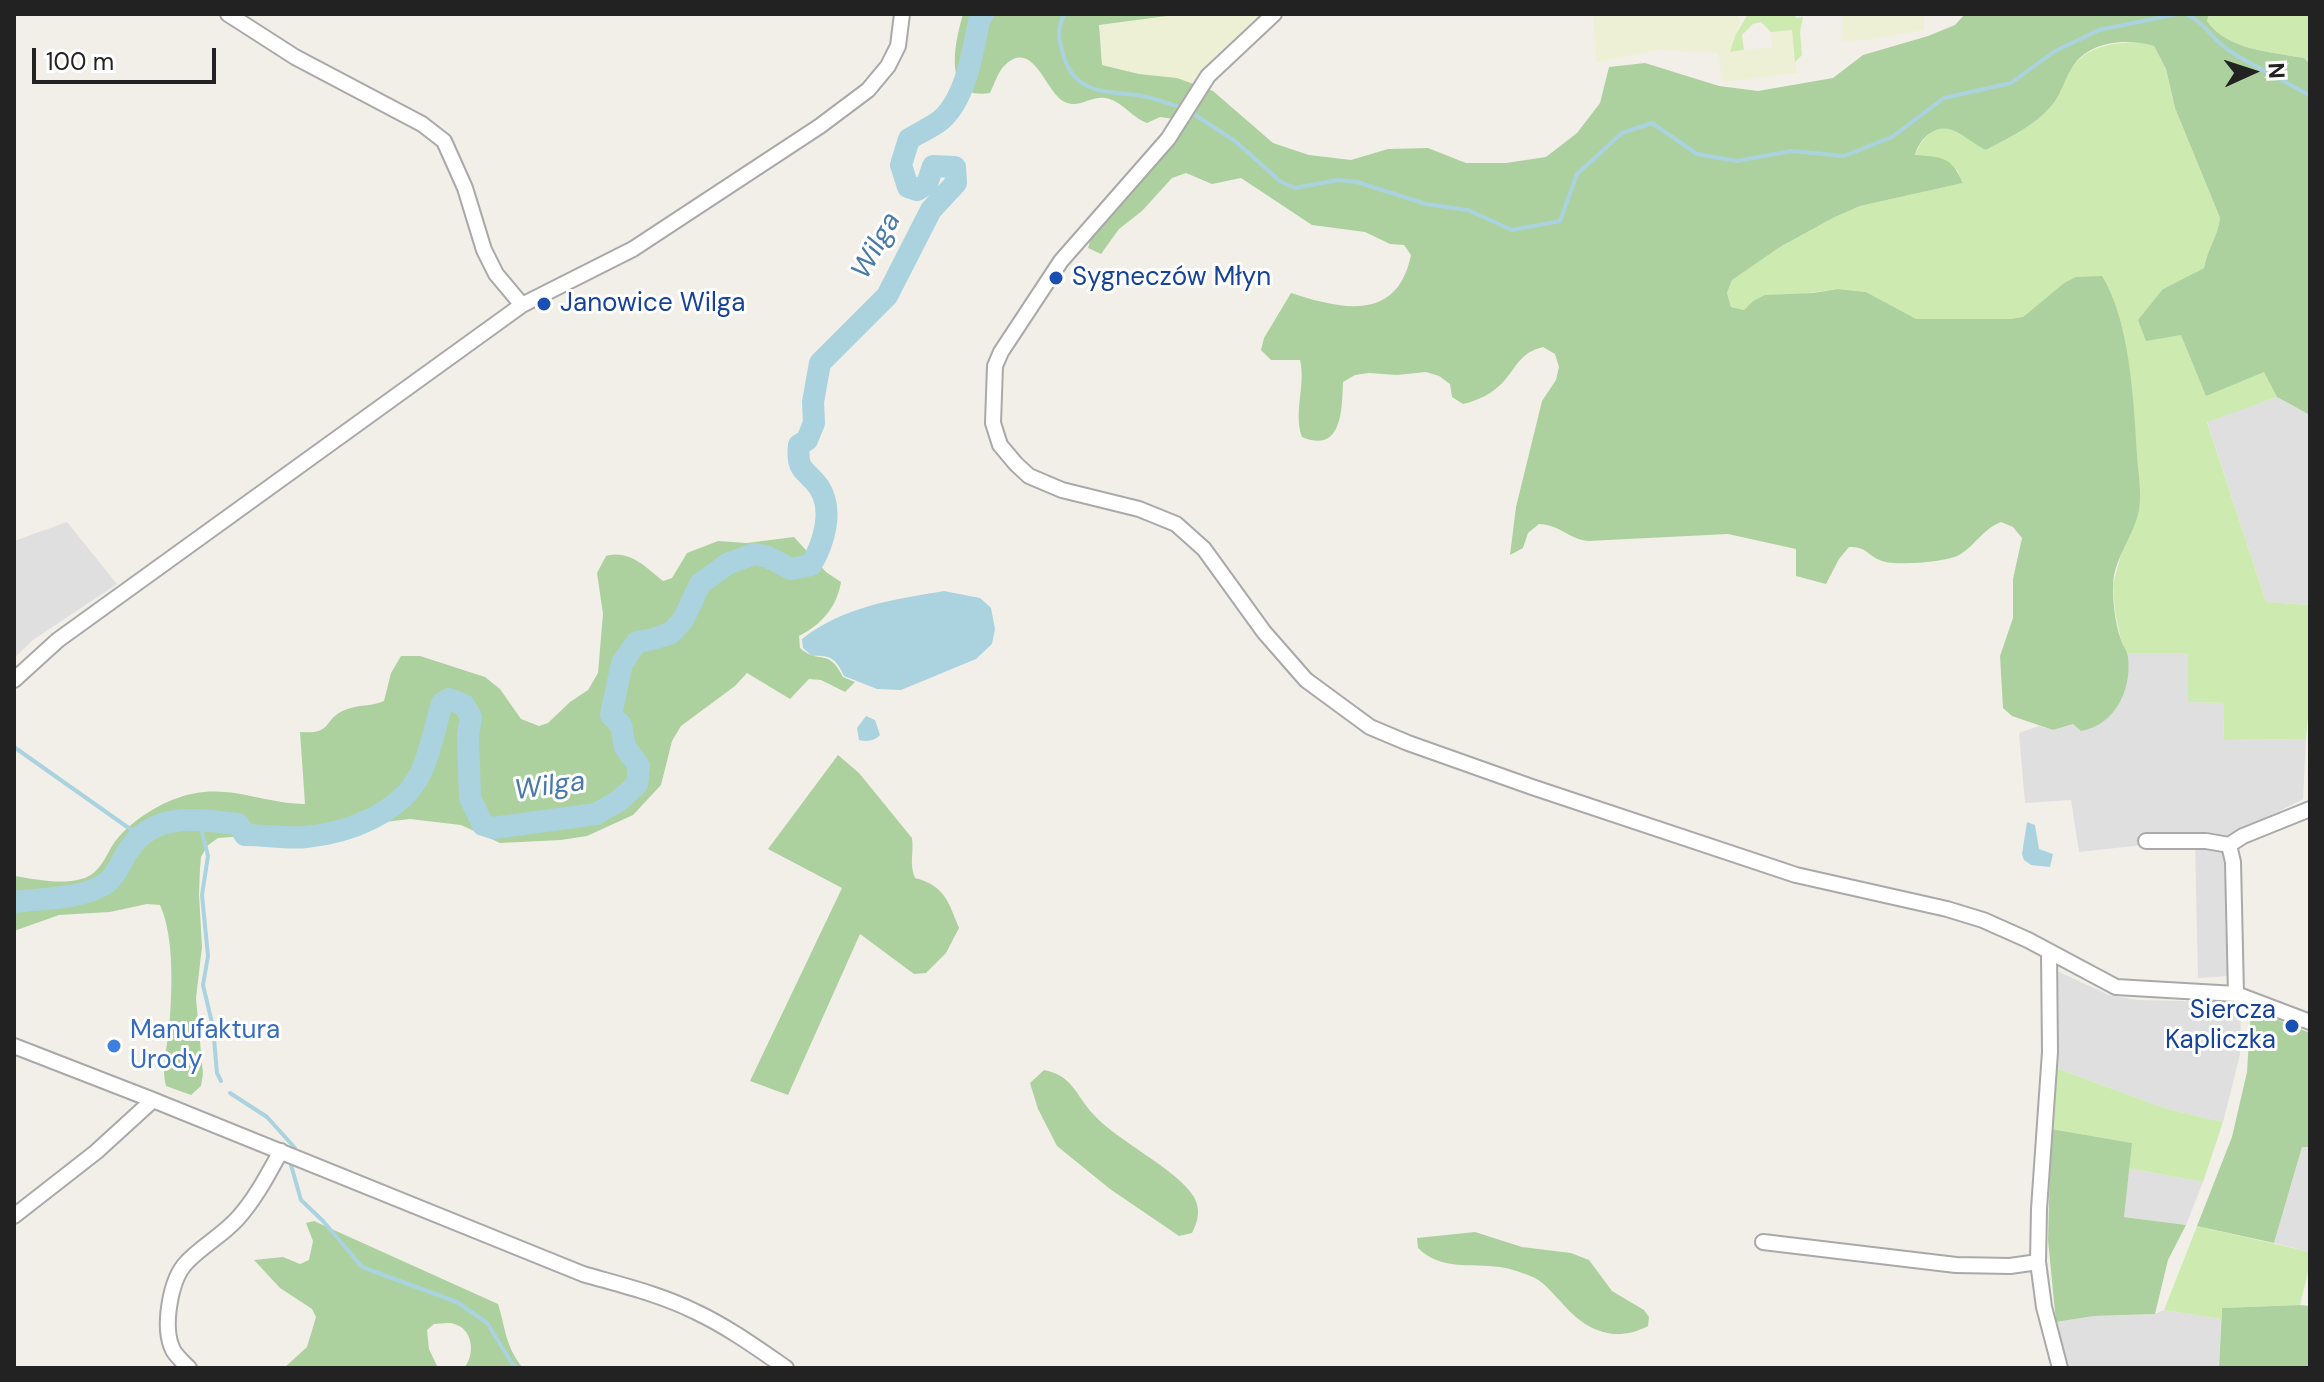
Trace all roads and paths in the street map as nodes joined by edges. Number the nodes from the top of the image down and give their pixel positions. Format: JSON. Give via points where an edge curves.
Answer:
{"nodes":[{"id":1,"x":228,"y":14,"type":"edge"},
{"id":2,"x":902,"y":14,"type":"edge"},
{"id":3,"x":1274,"y":14,"type":"edge"},
{"id":4,"x":522,"y":305,"type":"junction"},
{"id":5,"x":14,"y":680,"type":"edge"},
{"id":6,"x":2310,"y":809,"type":"edge"},
{"id":7,"x":2146,"y":841,"type":"dead end"},
{"id":8,"x":2229,"y":845,"type":"junction"},
{"id":9,"x":2049,"y":952,"type":"junction"},
{"id":10,"x":2236,"y":994,"type":"junction"},
{"id":11,"x":2310,"y":1022,"type":"edge"},
{"id":12,"x":14,"y":1046,"type":"edge"},
{"id":13,"x":153,"y":1100,"type":"junction"},
{"id":14,"x":281,"y":1151,"type":"junction"},
{"id":15,"x":14,"y":1216,"type":"edge"},
{"id":16,"x":1763,"y":1242,"type":"dead end"},
{"id":17,"x":2038,"y":1262,"type":"junction"},
{"id":18,"x":189,"y":1368,"type":"edge"},
{"id":19,"x":786,"y":1368,"type":"edge"},
{"id":20,"x":2060,"y":1368,"type":"edge"}],
"edges":[{"from":1,"to":4,"type":"street","via":[[444,141],[484,250]]},
{"from":2,"to":4,"type":"street","via":[[898,46],[868,90],[633,249]]},
{"from":3,"to":9,"type":"street","via":[[1208,76],[1168,139],[1061,261],[1020,320],[995,366],[992,397],[993,423],[1007,455],[1043,483],[1176,524],[1204,549],[1306,680],[1370,727],[1742,858],[1983,920]]},
{"from":4,"to":5,"type":"street","via":[[58,640]]},
{"from":6,"to":8,"type":"street"},
{"from":7,"to":8,"type":"street"},
{"from":8,"to":10,"type":"street"},
{"from":9,"to":10,"type":"street","via":[[2116,987]]},
{"from":9,"to":17,"type":"street","via":[[2050,1052]]},
{"from":10,"to":11,"type":"street"},
{"from":12,"to":13,"type":"street"},
{"from":13,"to":14,"type":"street"},
{"from":13,"to":15,"type":"street"},
{"from":14,"to":18,"type":"street","via":[[237,1219],[178,1275],[168,1331],[173,1350]]},
{"from":14,"to":19,"type":"street","via":[[583,1274],[693,1310]]},
{"from":16,"to":17,"type":"street","via":[[1956,1265]]},
{"from":17,"to":20,"type":"street"}]}
